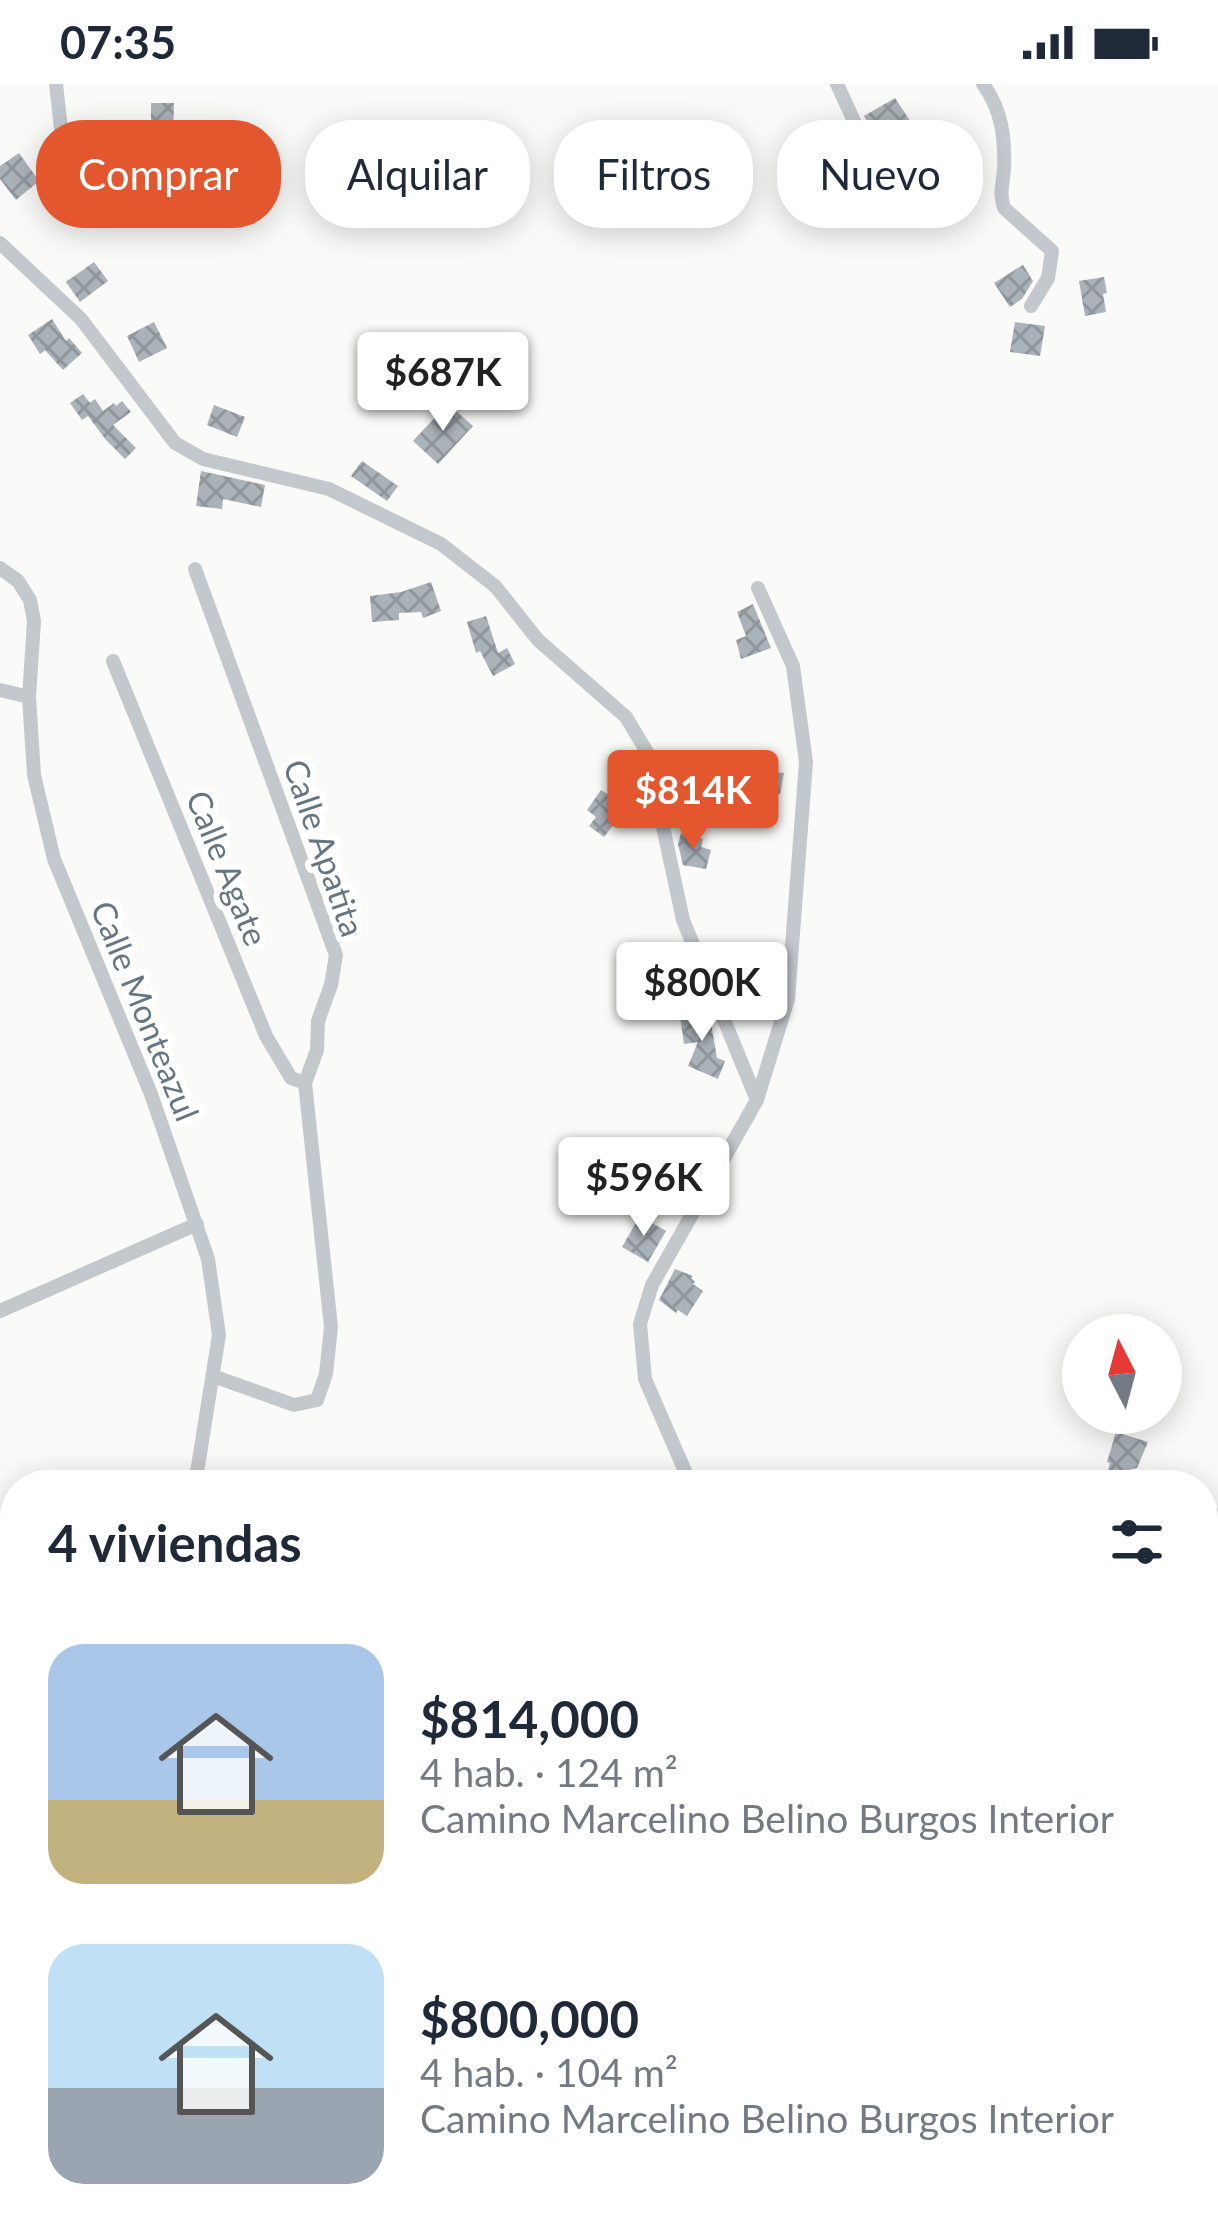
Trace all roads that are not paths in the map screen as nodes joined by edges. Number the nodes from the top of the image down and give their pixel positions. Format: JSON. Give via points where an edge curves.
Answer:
{"nodes":[{"id":1,"x":56,"y":84,"type":"edge"},
{"id":2,"x":837,"y":84,"type":"edge"},
{"id":3,"x":983,"y":84,"type":"edge"},
{"id":4,"x":60,"y":120,"type":"edge"},
{"id":5,"x":854,"y":120,"type":"edge"},
{"id":6,"x":0,"y":243,"type":"edge"},
{"id":7,"x":1031,"y":306,"type":"dead end"},
{"id":8,"x":0,"y":568,"type":"edge"},
{"id":9,"x":194,"y":569,"type":"dead end"},
{"id":10,"x":758,"y":588,"type":"dead end"},
{"id":11,"x":113,"y":661,"type":"dead end"},
{"id":12,"x":0,"y":690,"type":"edge"},
{"id":13,"x":29,"y":697,"type":"junction"},
{"id":14,"x":305,"y":1082,"type":"junction"},
{"id":15,"x":757,"y":1100,"type":"junction"},
{"id":16,"x":197,"y":1224,"type":"junction"},
{"id":17,"x":0,"y":1311,"type":"edge"},
{"id":18,"x":213,"y":1376,"type":"junction"},
{"id":19,"x":197,"y":1470,"type":"edge"},
{"id":20,"x":684,"y":1470,"type":"edge"}],
"edges":[{"from":1,"to":4,"type":"street"},
{"from":2,"to":5,"type":"street"},
{"from":3,"to":7,"type":"street","via":[[1003,124],[1004,208],[1052,250],[1048,278]]},
{"from":6,"to":15,"type":"street","via":[[81,319],[175,443],[203,459],[329,489],[440,544],[495,586],[538,640],[626,717],[647,752],[683,920]]},
{"from":8,"to":13,"type":"street","name":"Calle Monteazul","via":[[30,600]]},
{"from":9,"to":14,"type":"street","name":"Calle Apatita","via":[[335,955]]},
{"from":10,"to":15,"type":"street","via":[[794,666],[806,762],[788,999]]},
{"from":11,"to":14,"type":"street","name":"Calle Agate","via":[[266,1036],[291,1078]]},
{"from":12,"to":13,"type":"street"},
{"from":13,"to":16,"type":"street","name":"Calle Monteazul","via":[[34,775],[55,859]]},
{"from":14,"to":18,"type":"street","name":"Calle Apatita","via":[[331,1327],[326,1374],[317,1400],[295,1405]]},
{"from":15,"to":20,"type":"street","via":[[652,1285],[640,1324],[645,1379]]},
{"from":16,"to":17,"type":"street"},
{"from":16,"to":18,"type":"street","name":"Calle Monteazul","via":[[220,1335]]},
{"from":18,"to":19,"type":"street","name":"Calle Monteazul"}]}
